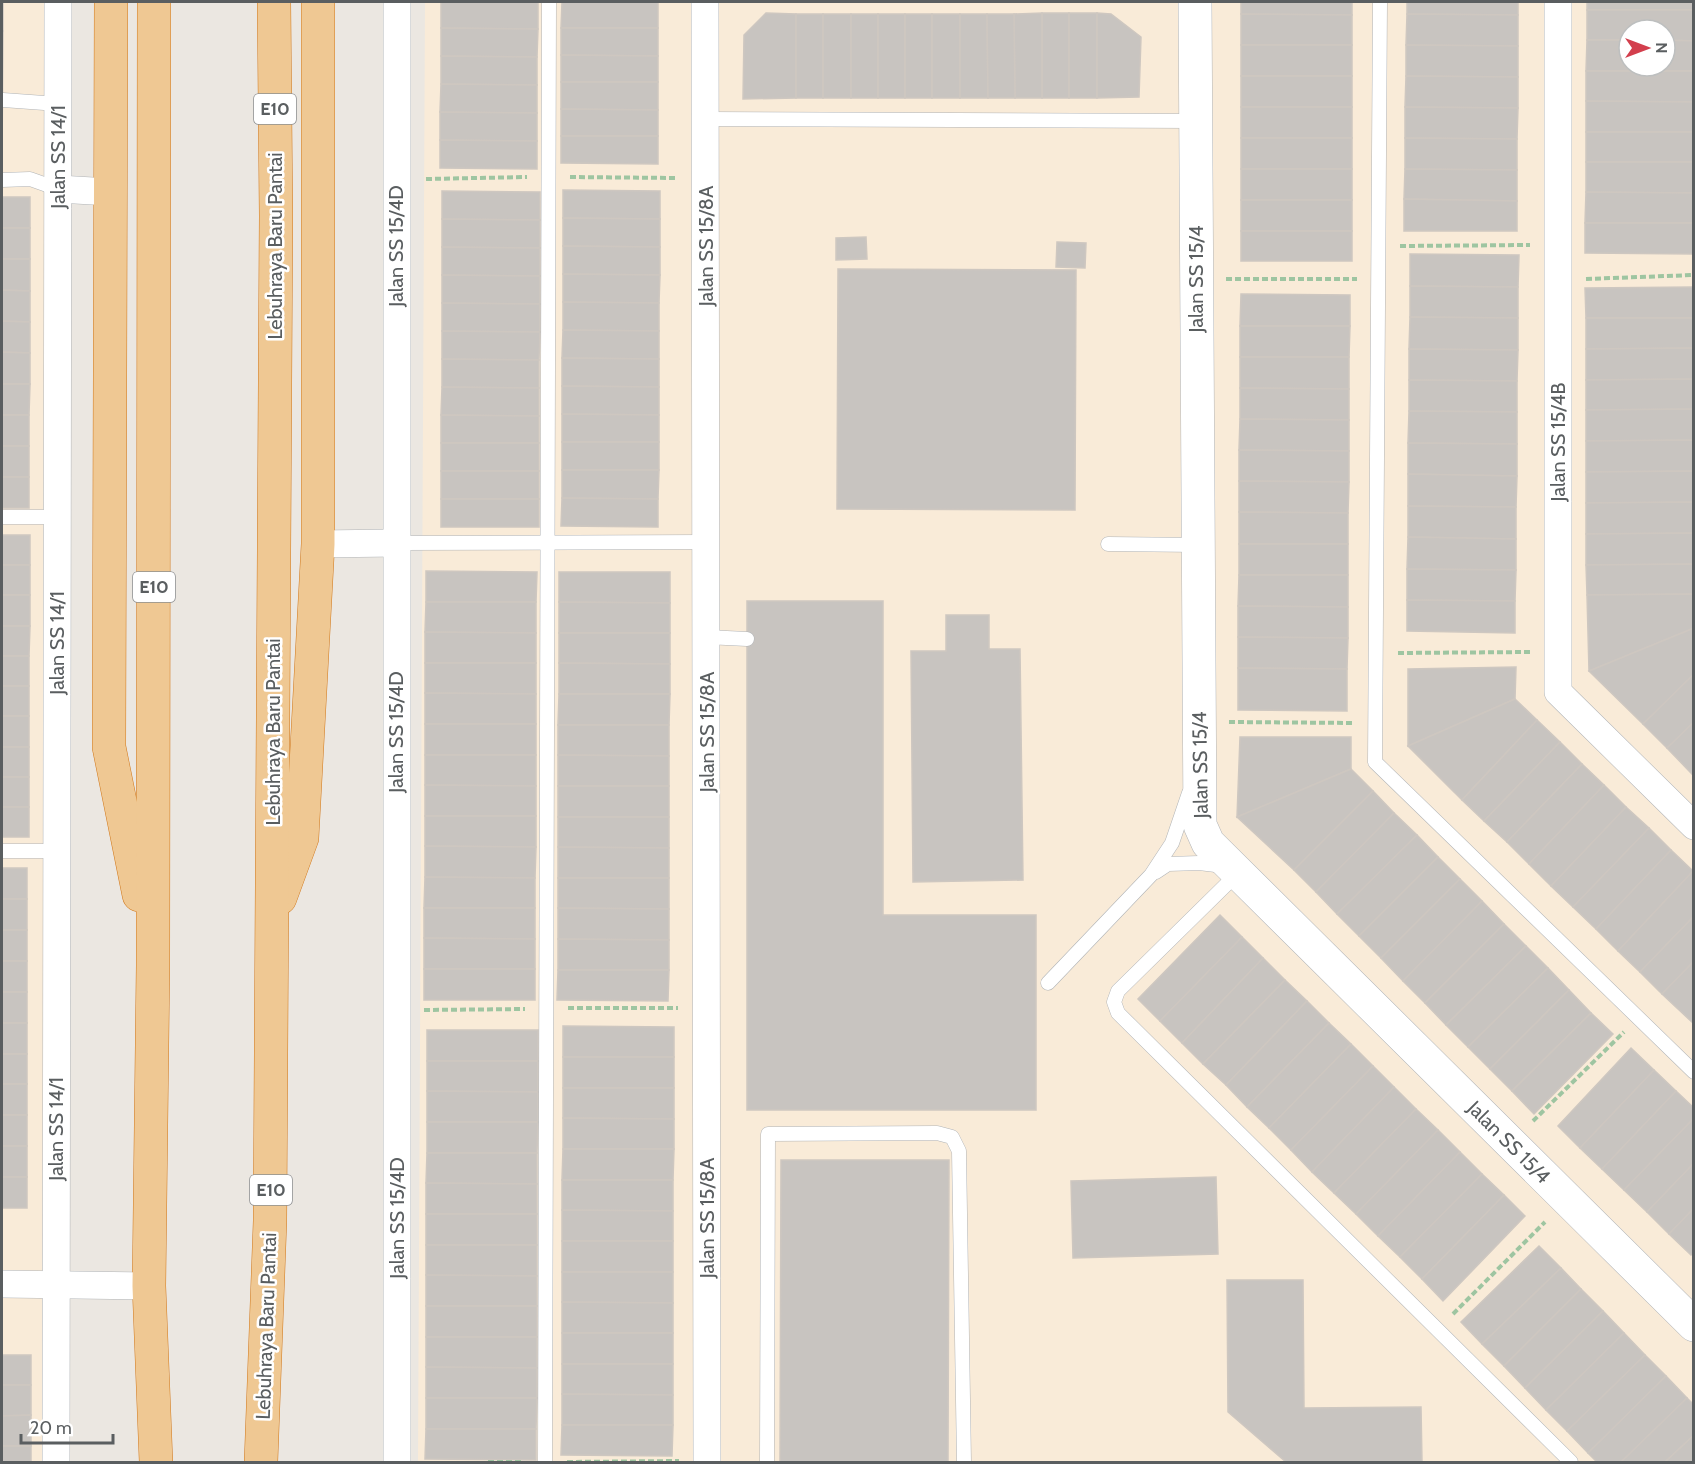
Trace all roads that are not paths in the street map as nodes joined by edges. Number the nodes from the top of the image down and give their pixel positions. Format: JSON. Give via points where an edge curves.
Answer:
{"nodes":[{"id":1,"x":57,"y":2,"type":"edge"},
{"id":2,"x":111,"y":2,"type":"edge"},
{"id":3,"x":154,"y":2,"type":"edge"},
{"id":4,"x":274,"y":2,"type":"edge"},
{"id":5,"x":318,"y":2,"type":"edge"},
{"id":6,"x":397,"y":2,"type":"edge"},
{"id":7,"x":549,"y":2,"type":"edge"},
{"id":8,"x":705,"y":2,"type":"edge"},
{"id":9,"x":1195,"y":2,"type":"edge"},
{"id":10,"x":1380,"y":2,"type":"edge"},
{"id":11,"x":1558,"y":2,"type":"edge"},
{"id":12,"x":3,"y":100,"type":"dead end"},
{"id":13,"x":57,"y":104,"type":"junction"},
{"id":14,"x":705,"y":119,"type":"junction"},
{"id":15,"x":1196,"y":121,"type":"junction"},
{"id":16,"x":2,"y":180,"type":"edge"},
{"id":17,"x":58,"y":189,"type":"junction"},
{"id":18,"x":110,"y":192,"type":"junction"},
{"id":19,"x":2,"y":517,"type":"edge"},
{"id":20,"x":57,"y":517,"type":"junction"},
{"id":21,"x":706,"y":542,"type":"junction"},
{"id":22,"x":396,"y":543,"type":"junction"},
{"id":23,"x":548,"y":543,"type":"junction"},
{"id":24,"x":318,"y":544,"type":"junction"},
{"id":25,"x":1108,"y":544,"type":"dead end"},
{"id":26,"x":1198,"y":545,"type":"junction"},
{"id":27,"x":706,"y":637,"type":"junction"},
{"id":28,"x":747,"y":639,"type":"dead end"},
{"id":29,"x":1199,"y":765,"type":"junction"},
{"id":30,"x":1694,"y":826,"type":"edge"},
{"id":31,"x":2,"y":851,"type":"edge"},
{"id":32,"x":57,"y":851,"type":"junction"},
{"id":33,"x":1235,"y":870,"type":"junction"},
{"id":34,"x":1151,"y":875,"type":"junction"},
{"id":35,"x":272,"y":918,"type":"junction"},
{"id":36,"x":153,"y":965,"type":"junction"},
{"id":37,"x":1048,"y":983,"type":"dead end"},
{"id":38,"x":1694,"y":1071,"type":"edge"},
{"id":39,"x":2,"y":1284,"type":"edge"},
{"id":40,"x":56,"y":1284,"type":"junction"},
{"id":41,"x":150,"y":1286,"type":"junction"},
{"id":42,"x":1694,"y":1325,"type":"edge"},
{"id":43,"x":56,"y":1462,"type":"edge"},
{"id":44,"x":156,"y":1462,"type":"edge"},
{"id":45,"x":261,"y":1462,"type":"edge"},
{"id":46,"x":397,"y":1462,"type":"edge"},
{"id":47,"x":545,"y":1462,"type":"edge"},
{"id":48,"x":708,"y":1462,"type":"edge"},
{"id":49,"x":767,"y":1462,"type":"edge"},
{"id":50,"x":964,"y":1462,"type":"edge"},
{"id":51,"x":1571,"y":1462,"type":"edge"}],
"edges":[{"from":1,"to":13,"type":"street","name":"Jalan SS 14/1"},
{"from":2,"to":18,"type":"highway"},
{"from":3,"to":36,"type":"highway","number":"E10"},
{"from":4,"to":35,"type":"highway","name":"Lebuhraya Baru Pantai","number":"E10"},
{"from":5,"to":24,"type":"highway"},
{"from":6,"to":22,"type":"street","name":"Jalan SS 15/4D"},
{"from":7,"to":23,"type":"lane"},
{"from":8,"to":14,"type":"street","name":"Jalan SS 15/8A"},
{"from":9,"to":15,"type":"street","name":"Jalan SS 15/4"},
{"from":10,"to":38,"type":"lane","via":[[1375,762]]},
{"from":11,"to":30,"type":"street","name":"Jalan SS 15/4B","via":[[1558,692]]},
{"from":12,"to":13,"type":"lane"},
{"from":13,"to":17,"type":"street","name":"Jalan SS 14/1"},
{"from":14,"to":15,"type":"lane"},
{"from":14,"to":21,"type":"street","name":"Jalan SS 15/8A"},
{"from":15,"to":26,"type":"street","name":"Jalan SS 15/4"},
{"from":16,"to":17,"type":"lane","via":[[30,179]]},
{"from":17,"to":18,"type":"street"},
{"from":17,"to":20,"type":"street","name":"Jalan SS 14/1"},
{"from":18,"to":36,"type":"highway","via":[[109,747]]},
{"from":19,"to":20,"type":"lane"},
{"from":20,"to":32,"type":"street","name":"Jalan SS 14/1"},
{"from":21,"to":23,"type":"lane"},
{"from":21,"to":27,"type":"street","name":"Jalan SS 15/8A"},
{"from":22,"to":23,"type":"lane"},
{"from":22,"to":24,"type":"street"},
{"from":22,"to":46,"type":"street","name":"Jalan SS 15/4D"},
{"from":23,"to":47,"type":"lane"},
{"from":24,"to":35,"type":"highway","via":[[302,838]]},
{"from":25,"to":26,"type":"lane"},
{"from":26,"to":29,"type":"street","name":"Jalan SS 15/4"},
{"from":27,"to":28,"type":"lane"},
{"from":27,"to":48,"type":"street","name":"Jalan SS 15/8A"},
{"from":29,"to":33,"type":"street","name":"Jalan SS 15/4","via":[[1200,825],[1208,843]]},
{"from":29,"to":34,"type":"lane","via":[[1172,843]]},
{"from":31,"to":32,"type":"lane"},
{"from":32,"to":40,"type":"street","name":"Jalan SS 14/1"},
{"from":33,"to":34,"type":"lane","via":[[1199,863],[1168,864]]},
{"from":33,"to":42,"type":"street","name":"Jalan SS 15/4"},
{"from":33,"to":51,"type":"lane","via":[[1118,991],[1114,1002],[1118,1013]]},
{"from":34,"to":37,"type":"lane"},
{"from":35,"to":45,"type":"highway","name":"Lebuhraya Baru Pantai","number":"E10","via":[[270,1221]]},
{"from":36,"to":41,"type":"highway","number":"E10"},
{"from":39,"to":40,"type":"street"},
{"from":40,"to":41,"type":"street"},
{"from":40,"to":43,"type":"street","name":"Jalan SS 14/1"},
{"from":41,"to":44,"type":"highway","number":"E10"},
{"from":49,"to":50,"type":"lane","via":[[768,1134],[937,1133],[952,1137],[959,1151]]}]}
